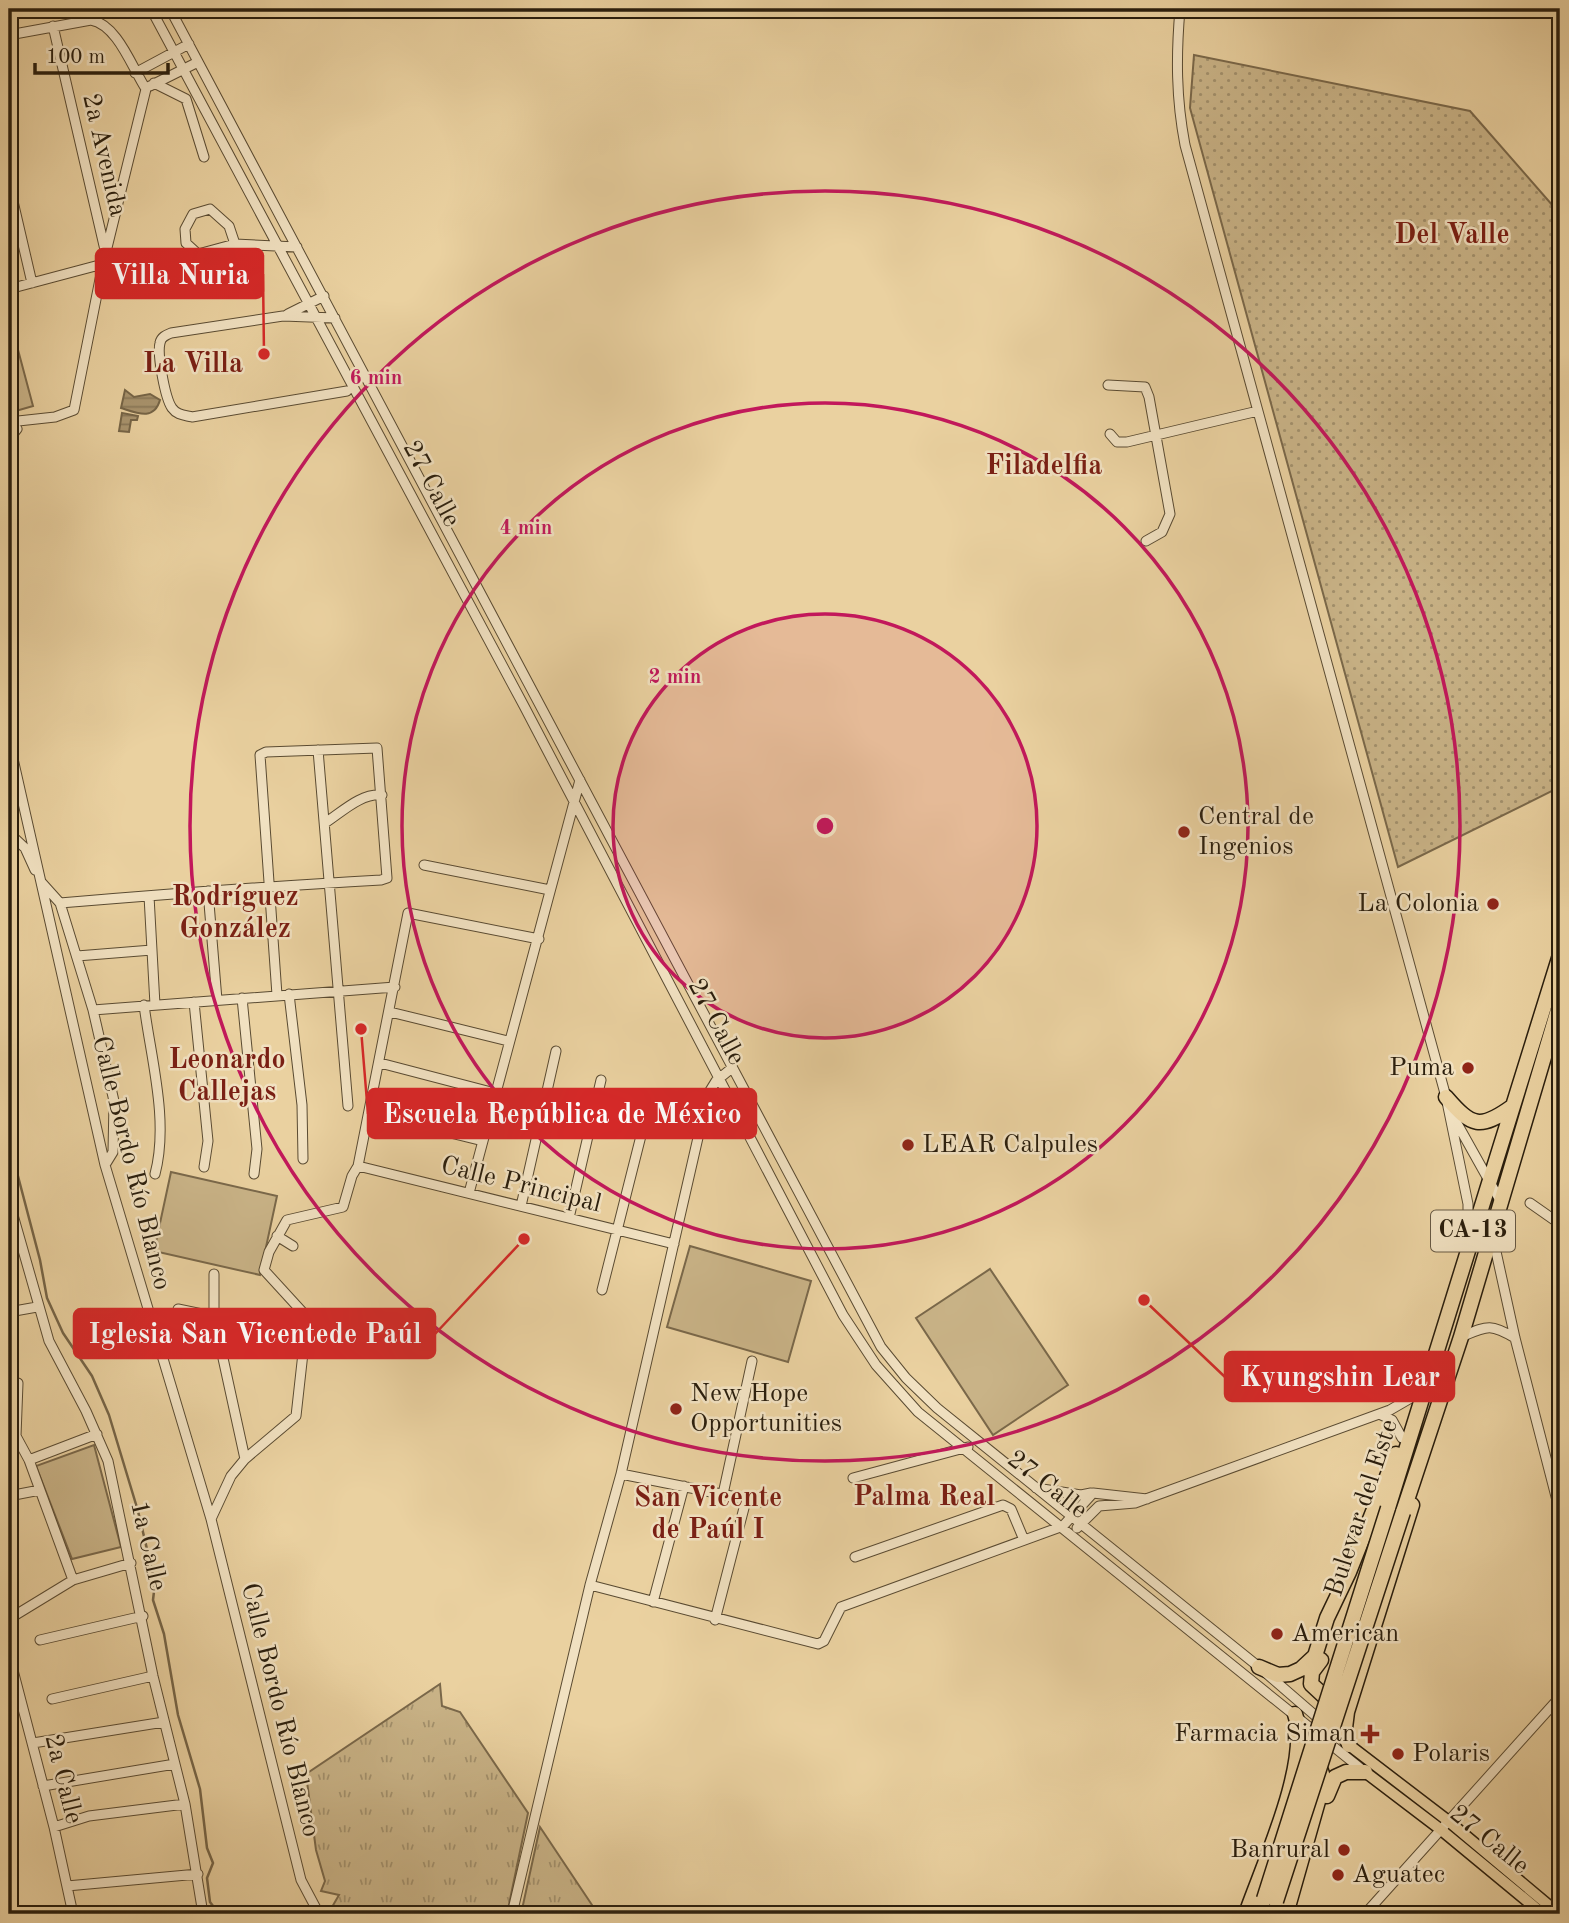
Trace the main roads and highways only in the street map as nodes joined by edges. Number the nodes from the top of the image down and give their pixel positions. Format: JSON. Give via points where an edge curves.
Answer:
{"nodes":[{"id":1,"x":1560,"y":955,"type":"edge"},
{"id":2,"x":1560,"y":1003,"type":"edge"},
{"id":3,"x":1545,"y":1006,"type":"junction"},
{"id":4,"x":1448,"y":1102,"type":"road end"},
{"id":5,"x":1513,"y":1106,"type":"junction"},
{"id":6,"x":1529,"y":1109,"type":"junction"},
{"id":7,"x":1433,"y":1363,"type":"junction"},
{"id":8,"x":1445,"y":1386,"type":"junction"},
{"id":9,"x":1349,"y":1572,"type":"junction"},
{"id":10,"x":1259,"y":1667,"type":"road end"},
{"id":11,"x":1359,"y":1678,"type":"junction"},
{"id":12,"x":1295,"y":1714,"type":"road end"},
{"id":13,"x":1349,"y":1745,"type":"joint"},
{"id":14,"x":1365,"y":1772,"type":"joint"},
{"id":15,"x":1294,"y":1773,"type":"junction"},
{"id":16,"x":1443,"y":1824,"type":"junction"},
{"id":17,"x":1311,"y":1833,"type":"junction"},
{"id":18,"x":1271,"y":1905,"type":"edge"},
{"id":19,"x":1246,"y":1914,"type":"edge"},
{"id":20,"x":1259,"y":1914,"type":"edge"},
{"id":21,"x":1286,"y":1914,"type":"edge"},
{"id":22,"x":1543,"y":1914,"type":"edge"},
{"id":23,"x":1559,"y":1914,"type":"edge"}],
"edges":[{"from":1,"to":3,"type":"highway","name":"Bulevar del Este","number":"CA-13"},
{"from":2,"to":6,"type":"highway","name":"Bulevar del Este","number":"CA-13"},
{"from":3,"to":5,"type":"highway","name":"Bulevar del Este","number":"CA-13"},
{"from":3,"to":6,"type":"highway","via":[[1551,1012],[1530,1086]]},
{"from":4,"to":5,"type":"highway","via":[[1478,1123]]},
{"from":5,"to":7,"type":"highway","name":"Bulevar del Este","number":"CA-13"},
{"from":6,"to":8,"type":"highway","name":"Bulevar del Este","number":"CA-13"},
{"from":7,"to":9,"type":"highway","via":[[1420,1384]]},
{"from":7,"to":18,"type":"highway","name":"Bulevar del Este","number":"CA-13","bridge":true},
{"from":8,"to":11,"type":"highway"},
{"from":8,"to":18,"type":"highway","name":"Bulevar del Este","number":"CA-13","bridge":true},
{"from":9,"to":10,"type":"highway","via":[[1312,1661],[1284,1675]]},
{"from":9,"to":11,"type":"highway","via":[[1324,1654],[1310,1680],[1318,1693],[1335,1698]]},
{"from":11,"to":13,"type":"highway","via":[[1345,1723]]},
{"from":12,"to":15,"type":"highway","via":[[1300,1736]]},
{"from":13,"to":16,"type":"main road","name":"27 Calle"},
{"from":14,"to":16,"type":"main road","name":"27 Calle"},
{"from":14,"to":17,"type":"highway","via":[[1335,1777]]},
{"from":15,"to":17,"type":"highway","via":[[1311,1765],[1324,1776]]},
{"from":15,"to":19,"type":"highway"},
{"from":16,"to":22,"type":"main road","name":"27 Calle"},
{"from":16,"to":23,"type":"main road"},
{"from":17,"to":21,"type":"highway"},
{"from":18,"to":20,"type":"highway","name":"Bulevar del Este","number":"CA-13"}]}
